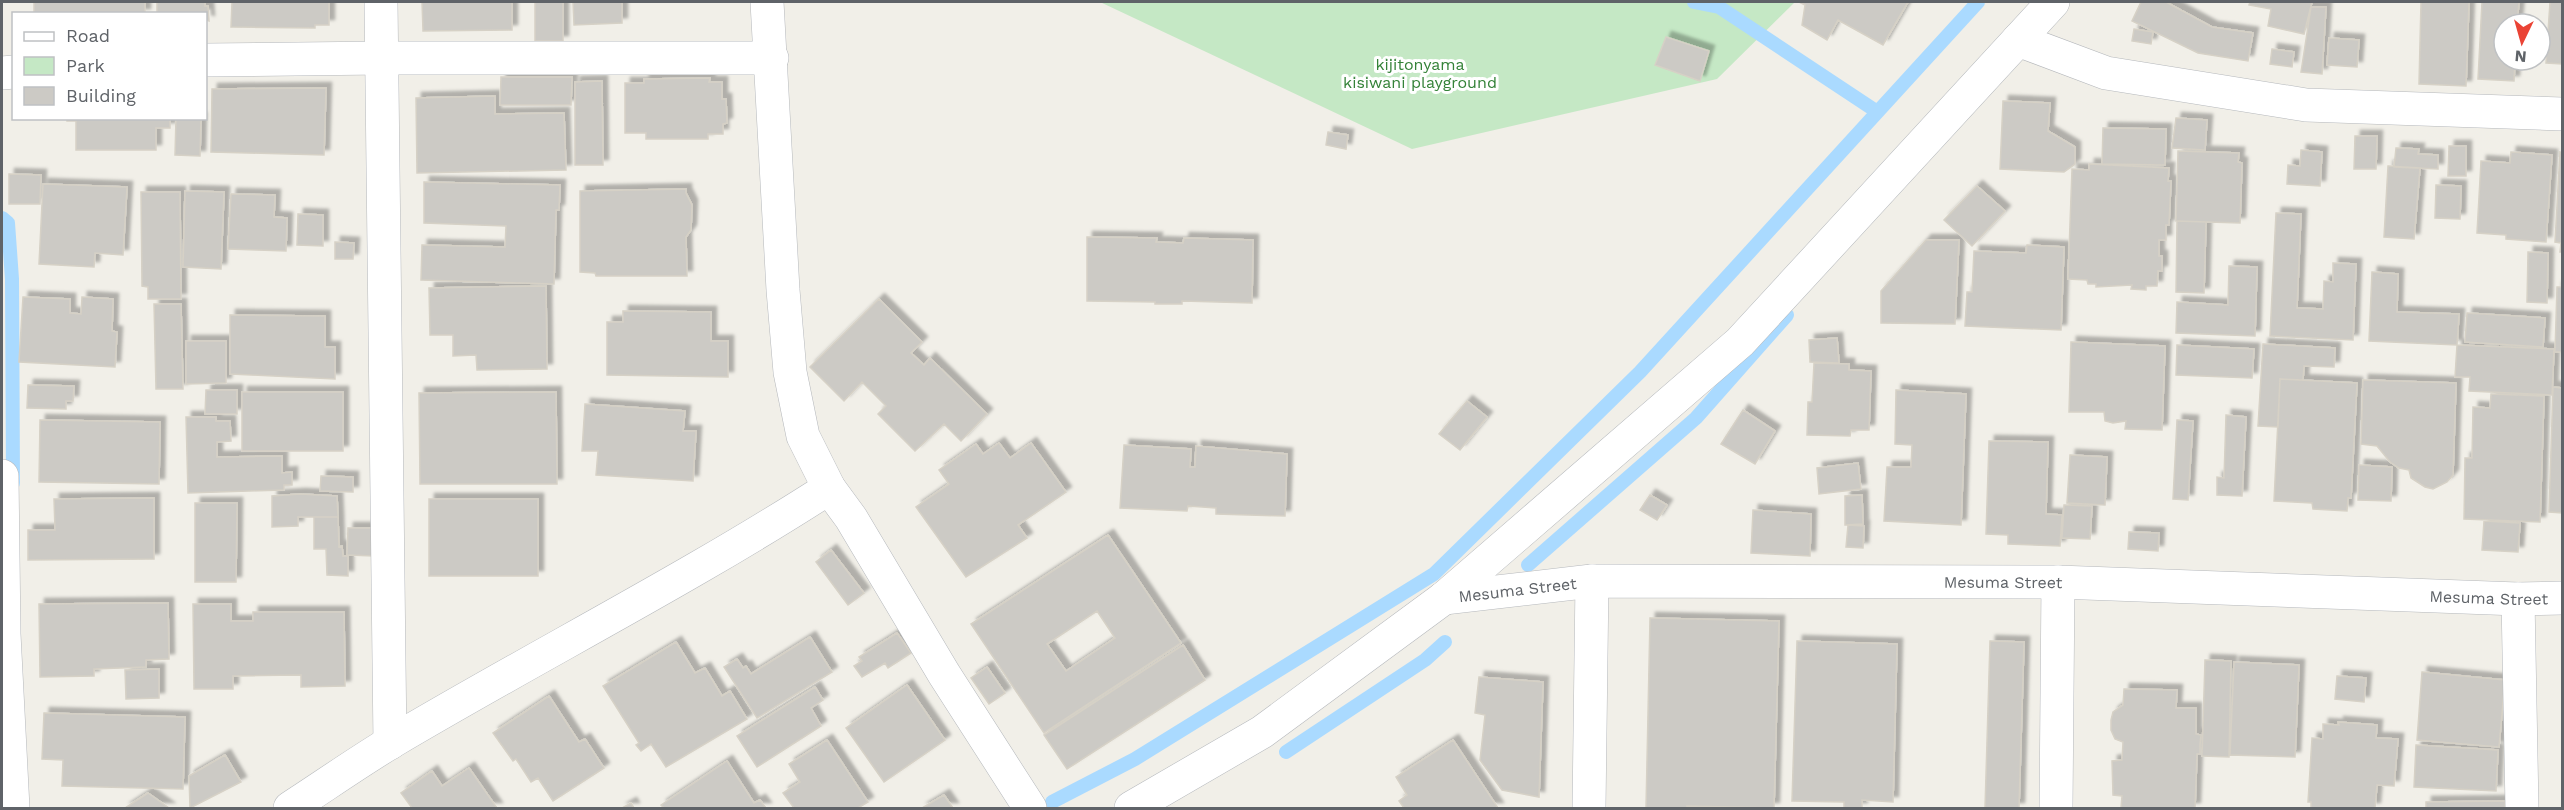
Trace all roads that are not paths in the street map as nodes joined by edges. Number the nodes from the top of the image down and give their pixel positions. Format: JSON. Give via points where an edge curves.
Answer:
{"nodes":[{"id":1,"x":381,"y":2,"type":"edge"},
{"id":2,"x":767,"y":2,"type":"edge"},
{"id":3,"x":2053,"y":2,"type":"edge"},
{"id":4,"x":2018,"y":40,"type":"junction"},
{"id":5,"x":382,"y":58,"type":"junction"},
{"id":6,"x":772,"y":58,"type":"junction"},
{"id":7,"x":207,"y":60,"type":"edge"},
{"id":8,"x":2562,"y":114,"type":"edge"},
{"id":9,"x":2,"y":476,"type":"edge"},
{"id":10,"x":829,"y":488,"type":"junction"},
{"id":11,"x":1592,"y":580,"type":"junction"},
{"id":12,"x":2058,"y":582,"type":"junction"},
{"id":13,"x":1444,"y":598,"type":"junction"},
{"id":14,"x":2562,"y":598,"type":"edge"},
{"id":15,"x":2518,"y":599,"type":"junction"},
{"id":16,"x":3,"y":634,"type":"edge"},
{"id":17,"x":390,"y":742,"type":"junction"},
{"id":18,"x":13,"y":808,"type":"edge"},
{"id":19,"x":290,"y":808,"type":"edge"},
{"id":20,"x":1030,"y":808,"type":"edge"},
{"id":21,"x":1131,"y":808,"type":"edge"},
{"id":22,"x":1589,"y":808,"type":"edge"},
{"id":23,"x":2056,"y":808,"type":"edge"},
{"id":24,"x":2522,"y":808,"type":"edge"}],
"edges":[{"from":1,"to":5,"type":"street"},
{"from":2,"to":6,"type":"street"},
{"from":3,"to":4,"type":"street"},
{"from":4,"to":8,"type":"street","via":[[2106,73],[2307,105]]},
{"from":4,"to":13,"type":"street","via":[[1740,342]]},
{"from":5,"to":6,"type":"street"},
{"from":5,"to":7,"type":"street"},
{"from":5,"to":17,"type":"street"},
{"from":6,"to":10,"type":"street","via":[[790,372],[803,436]]},
{"from":9,"to":16,"type":"street"},
{"from":10,"to":17,"type":"street","via":[[753,537]]},
{"from":10,"to":20,"type":"street"},
{"from":11,"to":12,"type":"street","name":"Mesuma Street"},
{"from":11,"to":13,"type":"street","name":"Mesuma Street"},
{"from":11,"to":22,"type":"street"},
{"from":12,"to":15,"type":"street","name":"Mesuma Street"},
{"from":12,"to":23,"type":"street"},
{"from":13,"to":21,"type":"street","via":[[1262,732]]},
{"from":14,"to":15,"type":"street","name":"Mesuma Street"},
{"from":15,"to":24,"type":"street"},
{"from":16,"to":18,"type":"street"},
{"from":17,"to":19,"type":"street"}]}
